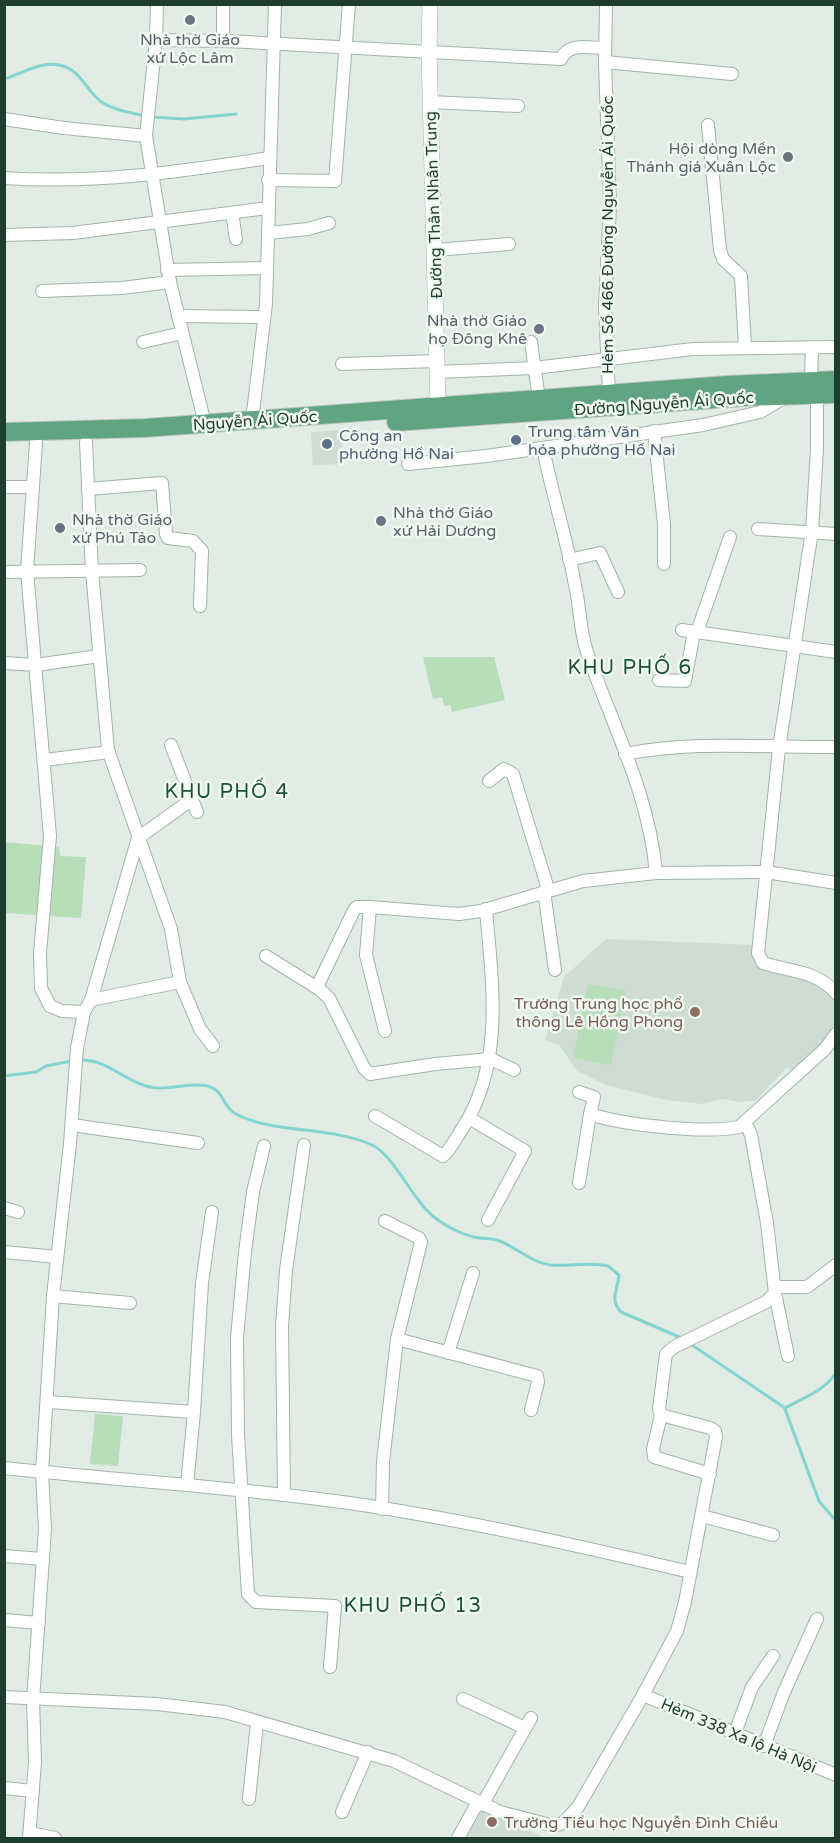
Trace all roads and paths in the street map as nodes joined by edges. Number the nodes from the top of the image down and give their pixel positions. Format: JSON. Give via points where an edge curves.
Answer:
{"nodes":[{"id":1,"x":157,"y":4,"type":"edge"},
{"id":2,"x":223,"y":4,"type":"edge"},
{"id":3,"x":275,"y":4,"type":"edge"},
{"id":4,"x":349,"y":4,"type":"edge"},
{"id":5,"x":430,"y":4,"type":"edge"},
{"id":6,"x":606,"y":4,"type":"edge"},
{"id":7,"x":156,"y":40,"type":"junction"},
{"id":8,"x":222,"y":40,"type":"junction"},
{"id":9,"x":273,"y":44,"type":"junction"},
{"id":10,"x":346,"y":47,"type":"junction"},
{"id":11,"x":605,"y":48,"type":"junction"},
{"id":12,"x":429,"y":52,"type":"junction"},
{"id":13,"x":605,"y":62,"type":"junction"},
{"id":14,"x":732,"y":74,"type":"dead end"},
{"id":15,"x":430,"y":102,"type":"junction"},
{"id":16,"x":518,"y":105,"type":"dead end"},
{"id":17,"x":4,"y":119,"type":"edge"},
{"id":18,"x":708,"y":125,"type":"dead end"},
{"id":19,"x":147,"y":129,"type":"junction"},
{"id":20,"x":269,"y":158,"type":"junction"},
{"id":21,"x":151,"y":176,"type":"junction"},
{"id":22,"x":4,"y":178,"type":"edge"},
{"id":23,"x":268,"y":180,"type":"junction"},
{"id":24,"x":268,"y":208,"type":"junction"},
{"id":25,"x":232,"y":213,"type":"junction"},
{"id":26,"x":159,"y":223,"type":"junction"},
{"id":27,"x":329,"y":223,"type":"dead end"},
{"id":28,"x":268,"y":233,"type":"junction"},
{"id":29,"x":4,"y":235,"type":"edge"},
{"id":30,"x":236,"y":240,"type":"dead end"},
{"id":31,"x":509,"y":244,"type":"dead end"},
{"id":32,"x":436,"y":250,"type":"junction"},
{"id":33,"x":267,"y":268,"type":"junction"},
{"id":34,"x":169,"y":276,"type":"junction"},
{"id":35,"x":42,"y":291,"type":"dead end"},
{"id":36,"x":178,"y":316,"type":"junction"},
{"id":37,"x":264,"y":317,"type":"junction"},
{"id":38,"x":182,"y":333,"type":"junction"},
{"id":39,"x":143,"y":342,"type":"dead end"},
{"id":40,"x":531,"y":342,"type":"dead end"},
{"id":41,"x":745,"y":347,"type":"junction"},
{"id":42,"x":812,"y":347,"type":"junction"},
{"id":43,"x":836,"y":347,"type":"edge"},
{"id":44,"x":606,"y":360,"type":"junction"},
{"id":45,"x":342,"y":364,"type":"dead end"},
{"id":46,"x":437,"y":366,"type":"junction"},
{"id":47,"x":534,"y":368,"type":"junction"},
{"id":48,"x":836,"y":380,"type":"edge"},
{"id":49,"x":814,"y":387,"type":"junction"},
{"id":50,"x":609,"y":393,"type":"junction"},
{"id":51,"x":789,"y":394,"type":"junction"},
{"id":52,"x":836,"y":394,"type":"edge"},
{"id":53,"x":539,"y":399,"type":"junction"},
{"id":54,"x":438,"y":406,"type":"junction"},
{"id":55,"x":501,"y":411,"type":"junction"},
{"id":56,"x":252,"y":421,"type":"junction"},
{"id":57,"x":205,"y":424,"type":"junction"},
{"id":58,"x":654,"y":431,"type":"junction"},
{"id":59,"x":4,"y":432,"type":"edge"},
{"id":60,"x":81,"y":438,"type":"junction"},
{"id":61,"x":36,"y":442,"type":"junction"},
{"id":62,"x":4,"y":443,"type":"edge"},
{"id":63,"x":543,"y":448,"type":"junction"},
{"id":64,"x":408,"y":464,"type":"dead end"},
{"id":65,"x":4,"y":487,"type":"edge"},
{"id":66,"x":33,"y":487,"type":"junction"},
{"id":67,"x":87,"y":489,"type":"junction"},
{"id":68,"x":758,"y":529,"type":"dead end"},
{"id":69,"x":812,"y":531,"type":"junction"},
{"id":70,"x":836,"y":534,"type":"edge"},
{"id":71,"x":730,"y":537,"type":"dead end"},
{"id":72,"x":569,"y":560,"type":"junction"},
{"id":73,"x":664,"y":564,"type":"dead end"},
{"id":74,"x":140,"y":570,"type":"dead end"},
{"id":75,"x":27,"y":571,"type":"junction"},
{"id":76,"x":92,"y":571,"type":"junction"},
{"id":77,"x":4,"y":572,"type":"edge"},
{"id":78,"x":618,"y":592,"type":"dead end"},
{"id":79,"x":200,"y":606,"type":"dead end"},
{"id":80,"x":691,"y":631,"type":"junction"},
{"id":81,"x":795,"y":648,"type":"junction"},
{"id":82,"x":836,"y":652,"type":"edge"},
{"id":83,"x":99,"y":656,"type":"junction"},
{"id":84,"x":4,"y":663,"type":"edge"},
{"id":85,"x":36,"y":665,"type":"junction"},
{"id":86,"x":659,"y":680,"type":"dead end"},
{"id":87,"x":171,"y":745,"type":"dead end"},
{"id":88,"x":836,"y":747,"type":"edge"},
{"id":89,"x":779,"y":748,"type":"junction"},
{"id":90,"x":109,"y":752,"type":"junction"},
{"id":91,"x":625,"y":754,"type":"junction"},
{"id":92,"x":45,"y":760,"type":"junction"},
{"id":93,"x":489,"y":781,"type":"dead end"},
{"id":94,"x":191,"y":800,"type":"junction"},
{"id":95,"x":197,"y":812,"type":"dead end"},
{"id":96,"x":138,"y":838,"type":"junction"},
{"id":97,"x":766,"y":872,"type":"junction"},
{"id":98,"x":656,"y":873,"type":"junction"},
{"id":99,"x":836,"y":883,"type":"edge"},
{"id":100,"x":546,"y":890,"type":"junction"},
{"id":101,"x":370,"y":907,"type":"junction"},
{"id":102,"x":486,"y":909,"type":"junction"},
{"id":103,"x":266,"y":956,"type":"dead end"},
{"id":104,"x":555,"y":970,"type":"dead end"},
{"id":105,"x":180,"y":982,"type":"junction"},
{"id":106,"x":317,"y":987,"type":"junction"},
{"id":107,"x":836,"y":993,"type":"edge"},
{"id":108,"x":91,"y":1000,"type":"junction"},
{"id":109,"x":84,"y":1012,"type":"junction"},
{"id":110,"x":385,"y":1031,"type":"dead end"},
{"id":111,"x":836,"y":1034,"type":"edge"},
{"id":112,"x":213,"y":1046,"type":"dead end"},
{"id":113,"x":490,"y":1059,"type":"junction"},
{"id":114,"x":514,"y":1070,"type":"dead end"},
{"id":115,"x":579,"y":1092,"type":"dead end"},
{"id":116,"x":590,"y":1114,"type":"junction"},
{"id":117,"x":375,"y":1116,"type":"dead end"},
{"id":118,"x":469,"y":1118,"type":"junction"},
{"id":119,"x":745,"y":1122,"type":"junction"},
{"id":120,"x":72,"y":1125,"type":"junction"},
{"id":121,"x":198,"y":1143,"type":"dead end"},
{"id":122,"x":304,"y":1145,"type":"dead end"},
{"id":123,"x":264,"y":1146,"type":"dead end"},
{"id":124,"x":579,"y":1183,"type":"dead end"},
{"id":125,"x":4,"y":1208,"type":"edge"},
{"id":126,"x":18,"y":1212,"type":"dead end"},
{"id":127,"x":212,"y":1212,"type":"dead end"},
{"id":128,"x":488,"y":1220,"type":"dead end"},
{"id":129,"x":385,"y":1221,"type":"dead end"},
{"id":130,"x":4,"y":1252,"type":"edge"},
{"id":131,"x":57,"y":1257,"type":"junction"},
{"id":132,"x":836,"y":1265,"type":"edge"},
{"id":133,"x":472,"y":1273,"type":"dead end"},
{"id":134,"x":775,"y":1290,"type":"junction"},
{"id":135,"x":53,"y":1296,"type":"junction"},
{"id":136,"x":130,"y":1303,"type":"dead end"},
{"id":137,"x":397,"y":1339,"type":"junction"},
{"id":138,"x":448,"y":1353,"type":"junction"},
{"id":139,"x":788,"y":1356,"type":"dead end"},
{"id":140,"x":48,"y":1402,"type":"junction"},
{"id":141,"x":531,"y":1410,"type":"dead end"},
{"id":142,"x":194,"y":1412,"type":"junction"},
{"id":143,"x":661,"y":1415,"type":"junction"},
{"id":144,"x":4,"y":1468,"type":"edge"},
{"id":145,"x":42,"y":1472,"type":"junction"},
{"id":146,"x":710,"y":1474,"type":"junction"},
{"id":147,"x":187,"y":1485,"type":"junction"},
{"id":148,"x":243,"y":1491,"type":"junction"},
{"id":149,"x":284,"y":1495,"type":"junction"},
{"id":150,"x":382,"y":1509,"type":"junction"},
{"id":151,"x":702,"y":1515,"type":"junction"},
{"id":152,"x":773,"y":1535,"type":"dead end"},
{"id":153,"x":4,"y":1556,"type":"edge"},
{"id":154,"x":43,"y":1559,"type":"junction"},
{"id":155,"x":690,"y":1572,"type":"junction"},
{"id":156,"x":4,"y":1620,"type":"edge"},
{"id":157,"x":817,"y":1620,"type":"dead end"},
{"id":158,"x":39,"y":1623,"type":"junction"},
{"id":159,"x":773,"y":1656,"type":"dead end"},
{"id":160,"x":330,"y":1667,"type":"dead end"},
{"id":161,"x":644,"y":1695,"type":"junction"},
{"id":162,"x":4,"y":1697,"type":"edge"},
{"id":163,"x":463,"y":1699,"type":"dead end"},
{"id":164,"x":33,"y":1700,"type":"junction"},
{"id":165,"x":257,"y":1723,"type":"junction"},
{"id":166,"x":735,"y":1733,"type":"junction"},
{"id":167,"x":764,"y":1746,"type":"junction"},
{"id":168,"x":368,"y":1752,"type":"junction"},
{"id":169,"x":836,"y":1775,"type":"edge"},
{"id":170,"x":4,"y":1788,"type":"edge"},
{"id":171,"x":33,"y":1791,"type":"junction"},
{"id":172,"x":249,"y":1799,"type":"dead end"},
{"id":173,"x":480,"y":1803,"type":"junction"},
{"id":174,"x":342,"y":1812,"type":"dead end"},
{"id":175,"x":30,"y":1836,"type":"edge"},
{"id":176,"x":55,"y":1839,"type":"edge"},
{"id":177,"x":458,"y":1839,"type":"edge"}],
"edges":[{"from":1,"to":7,"type":"street"},
{"from":2,"to":8,"type":"street"},
{"from":3,"to":9,"type":"street"},
{"from":4,"to":10,"type":"street"},
{"from":5,"to":12,"type":"street","name":"Đường Thân Nhân Trung"},
{"from":6,"to":11,"type":"street","name":"Hẻm Số 466 Đường Nguyễn Ái Quốc"},
{"from":7,"to":8,"type":"street"},
{"from":7,"to":19,"type":"street"},
{"from":8,"to":9,"type":"street"},
{"from":9,"to":10,"type":"street"},
{"from":9,"to":20,"type":"street"},
{"from":10,"to":12,"type":"street"},
{"from":10,"to":23,"type":"street","via":[[335,181]]},
{"from":11,"to":12,"type":"street","via":[[571,48],[561,59]]},
{"from":11,"to":13,"type":"street","name":"Hẻm Số 466 Đường Nguyễn Ái Quốc"},
{"from":12,"to":15,"type":"street","name":"Đường Thân Nhân Trung"},
{"from":13,"to":14,"type":"street"},
{"from":13,"to":44,"type":"street","name":"Hẻm Số 466 Đường Nguyễn Ái Quốc","via":[[610,193]]},
{"from":15,"to":16,"type":"street"},
{"from":15,"to":32,"type":"street","name":"Đường Thân Nhân Trung"},
{"from":17,"to":19,"type":"street","via":[[64,128]]},
{"from":18,"to":41,"type":"street","via":[[720,250],[723,259],[741,276]]},
{"from":19,"to":21,"type":"street"},
{"from":20,"to":21,"type":"street"},
{"from":20,"to":23,"type":"street"},
{"from":21,"to":22,"type":"street","via":[[61,182]]},
{"from":21,"to":26,"type":"street"},
{"from":23,"to":24,"type":"street"},
{"from":24,"to":25,"type":"street"},
{"from":24,"to":28,"type":"street"},
{"from":25,"to":26,"type":"street"},
{"from":25,"to":30,"type":"street"},
{"from":26,"to":29,"type":"street","via":[[73,233]]},
{"from":26,"to":34,"type":"street"},
{"from":27,"to":28,"type":"street"},
{"from":28,"to":33,"type":"street"},
{"from":31,"to":32,"type":"street"},
{"from":32,"to":46,"type":"street","name":"Đường Thân Nhân Trung"},
{"from":33,"to":34,"type":"street"},
{"from":33,"to":37,"type":"street"},
{"from":34,"to":35,"type":"street","via":[[122,288]]},
{"from":34,"to":36,"type":"street"},
{"from":36,"to":37,"type":"street"},
{"from":36,"to":38,"type":"street"},
{"from":37,"to":56,"type":"street"},
{"from":38,"to":39,"type":"street"},
{"from":38,"to":57,"type":"street"},
{"from":40,"to":47,"type":"street"},
{"from":41,"to":42,"type":"street"},
{"from":41,"to":44,"type":"street"},
{"from":42,"to":43,"type":"street"},
{"from":42,"to":49,"type":"street"},
{"from":44,"to":47,"type":"street"},
{"from":44,"to":50,"type":"street","name":"Hẻm Số 466 Đường Nguyễn Ái Quốc"},
{"from":45,"to":46,"type":"street"},
{"from":46,"to":47,"type":"street"},
{"from":46,"to":54,"type":"street","name":"Đường Thân Nhân Trung"},
{"from":47,"to":53,"type":"street"},
{"from":48,"to":49,"type":"main road","name":"Đường Nguyễn Ái Quốc"},
{"from":49,"to":50,"type":"main road","name":"Đường Nguyễn Ái Quốc"},
{"from":49,"to":51,"type":"main road","name":"Đường Nguyễn Ái Quốc"},
{"from":49,"to":52,"type":"main road","name":"Đường Nguyễn Ái Quốc"},
{"from":49,"to":69,"type":"street","via":[[817,449]]},
{"from":50,"to":53,"type":"main road","name":"Đường Nguyễn Ái Quốc"},
{"from":51,"to":55,"type":"main road","name":"Đường Nguyễn Ái Quốc"},
{"from":51,"to":58,"type":"street","via":[[760,412]]},
{"from":53,"to":55,"type":"main road","name":"Đường Nguyễn Ái Quốc"},
{"from":54,"to":55,"type":"main road","name":"Nguyễn Ái Quốc"},
{"from":54,"to":56,"type":"main road","name":"Nguyễn Ái Quốc"},
{"from":55,"to":60,"type":"main road","name":"Nguyễn Ái Quốc"},
{"from":56,"to":57,"type":"main road","name":"Nguyễn Ái Quốc"},
{"from":57,"to":60,"type":"main road","name":"Nguyễn Ái Quốc"},
{"from":58,"to":63,"type":"street"},
{"from":58,"to":73,"type":"street"},
{"from":59,"to":60,"type":"main road","name":"Nguyễn Ái Quốc"},
{"from":60,"to":61,"type":"main road","name":"Nguyễn Ái Quốc"},
{"from":60,"to":67,"type":"street"},
{"from":61,"to":62,"type":"main road","name":"Nguyễn Ái Quốc"},
{"from":61,"to":66,"type":"street"},
{"from":63,"to":64,"type":"street"},
{"from":63,"to":72,"type":"street"},
{"from":65,"to":66,"type":"street"},
{"from":66,"to":75,"type":"street"},
{"from":67,"to":76,"type":"street"},
{"from":67,"to":79,"type":"street","via":[[162,483],[168,538],[193,541],[202,551]]},
{"from":68,"to":69,"type":"street"},
{"from":69,"to":70,"type":"street"},
{"from":69,"to":81,"type":"street"},
{"from":71,"to":80,"type":"street"},
{"from":72,"to":78,"type":"street","via":[[600,553]]},
{"from":72,"to":91,"type":"street","via":[[586,651]]},
{"from":74,"to":76,"type":"street"},
{"from":75,"to":76,"type":"street"},
{"from":75,"to":77,"type":"street"},
{"from":75,"to":85,"type":"street"},
{"from":76,"to":83,"type":"street"},
{"from":80,"to":81,"type":"street"},
{"from":80,"to":86,"type":"street","via":[[685,681]]},
{"from":81,"to":82,"type":"street"},
{"from":81,"to":89,"type":"street"},
{"from":83,"to":85,"type":"street"},
{"from":83,"to":90,"type":"street"},
{"from":84,"to":85,"type":"street"},
{"from":85,"to":92,"type":"street"},
{"from":87,"to":94,"type":"street"},
{"from":88,"to":89,"type":"street"},
{"from":89,"to":91,"type":"street","via":[[712,743]]},
{"from":89,"to":97,"type":"street"},
{"from":90,"to":92,"type":"street"},
{"from":90,"to":96,"type":"street"},
{"from":91,"to":98,"type":"street","via":[[650,822]]},
{"from":92,"to":109,"type":"street","via":[[50,836],[40,953],[41,988],[50,1006]]},
{"from":93,"to":100,"type":"street","via":[[504,769],[512,772]]},
{"from":94,"to":95,"type":"street"},
{"from":94,"to":96,"type":"street"},
{"from":96,"to":105,"type":"street","via":[[171,928]]},
{"from":96,"to":108,"type":"street"},
{"from":97,"to":98,"type":"street"},
{"from":97,"to":99,"type":"street"},
{"from":97,"to":107,"type":"street","via":[[760,960],[814,975]]},
{"from":98,"to":100,"type":"street","via":[[610,876]]},
{"from":100,"to":102,"type":"street"},
{"from":100,"to":104,"type":"street"},
{"from":101,"to":102,"type":"street","via":[[459,914]]},
{"from":101,"to":106,"type":"street","via":[[354,910]]},
{"from":101,"to":110,"type":"street","via":[[366,955]]},
{"from":102,"to":113,"type":"street","via":[[492,992]]},
{"from":103,"to":106,"type":"street"},
{"from":105,"to":108,"type":"street"},
{"from":105,"to":112,"type":"street","via":[[200,1029]]},
{"from":106,"to":113,"type":"street","via":[[329,998],[370,1074]]},
{"from":108,"to":109,"type":"street"},
{"from":109,"to":120,"type":"street","via":[[77,1048]]},
{"from":111,"to":119,"type":"street","via":[[825,1049]]},
{"from":113,"to":114,"type":"street"},
{"from":113,"to":118,"type":"street"},
{"from":115,"to":116,"type":"street","via":[[594,1097]]},
{"from":116,"to":119,"type":"street","via":[[633,1123],[700,1128],[730,1128]]},
{"from":116,"to":124,"type":"street"},
{"from":117,"to":118,"type":"street","via":[[443,1156]]},
{"from":118,"to":128,"type":"street","via":[[525,1151]]},
{"from":119,"to":134,"type":"street","via":[[755,1155]]},
{"from":120,"to":121,"type":"street"},
{"from":120,"to":131,"type":"street"},
{"from":122,"to":149,"type":"street","via":[[282,1326]]},
{"from":123,"to":148,"type":"street","via":[[245,1252],[237,1338]]},
{"from":125,"to":126,"type":"street"},
{"from":127,"to":142,"type":"street","via":[[202,1283]]},
{"from":129,"to":137,"type":"street","via":[[420,1242]]},
{"from":130,"to":131,"type":"street"},
{"from":131,"to":135,"type":"street"},
{"from":132,"to":134,"type":"street","via":[[807,1287]]},
{"from":133,"to":138,"type":"street"},
{"from":134,"to":139,"type":"street"},
{"from":134,"to":143,"type":"street","via":[[766,1302],[666,1354],[658,1408]]},
{"from":135,"to":136,"type":"street"},
{"from":135,"to":140,"type":"street"},
{"from":137,"to":138,"type":"street"},
{"from":137,"to":150,"type":"street","via":[[383,1462]]},
{"from":138,"to":141,"type":"street","via":[[537,1376]]},
{"from":140,"to":142,"type":"street"},
{"from":140,"to":145,"type":"street"},
{"from":142,"to":147,"type":"street"},
{"from":143,"to":146,"type":"street","via":[[715,1431]]},
{"from":143,"to":146,"type":"street","via":[[654,1457]]},
{"from":144,"to":145,"type":"street"},
{"from":145,"to":147,"type":"street"},
{"from":145,"to":154,"type":"street"},
{"from":146,"to":151,"type":"street"},
{"from":147,"to":148,"type":"street"},
{"from":148,"to":149,"type":"street"},
{"from":148,"to":160,"type":"street","via":[[249,1598],[256,1602],[334,1606]]},
{"from":149,"to":150,"type":"street"},
{"from":150,"to":155,"type":"street","via":[[538,1535]]},
{"from":151,"to":152,"type":"street"},
{"from":151,"to":155,"type":"street"},
{"from":153,"to":154,"type":"street"},
{"from":154,"to":158,"type":"street"},
{"from":155,"to":161,"type":"street","via":[[677,1631]]},
{"from":156,"to":158,"type":"street"},
{"from":157,"to":167,"type":"street","via":[[783,1692]]},
{"from":158,"to":164,"type":"street"},
{"from":159,"to":166,"type":"street","via":[[752,1688]]},
{"from":161,"to":166,"type":"street","name":"Hẻm 338 Xa lộ Hà Nội"},
{"from":161,"to":173,"type":"street","via":[[578,1807],[563,1823],[554,1826]]},
{"from":162,"to":164,"type":"street"},
{"from":163,"to":173,"type":"street","via":[[528,1723]]},
{"from":164,"to":165,"type":"street","via":[[196,1708],[225,1712]]},
{"from":164,"to":171,"type":"street"},
{"from":165,"to":168,"type":"street"},
{"from":165,"to":172,"type":"street"},
{"from":166,"to":167,"type":"street","name":"Hẻm 338 Xa lộ Hà Nội"},
{"from":167,"to":169,"type":"street","name":"Hẻm 338 Xa lộ Hà Nội"},
{"from":168,"to":173,"type":"street"},
{"from":168,"to":174,"type":"street"},
{"from":170,"to":171,"type":"street"},
{"from":171,"to":175,"type":"street"},
{"from":173,"to":177,"type":"street"},
{"from":175,"to":176,"type":"street"}]}
